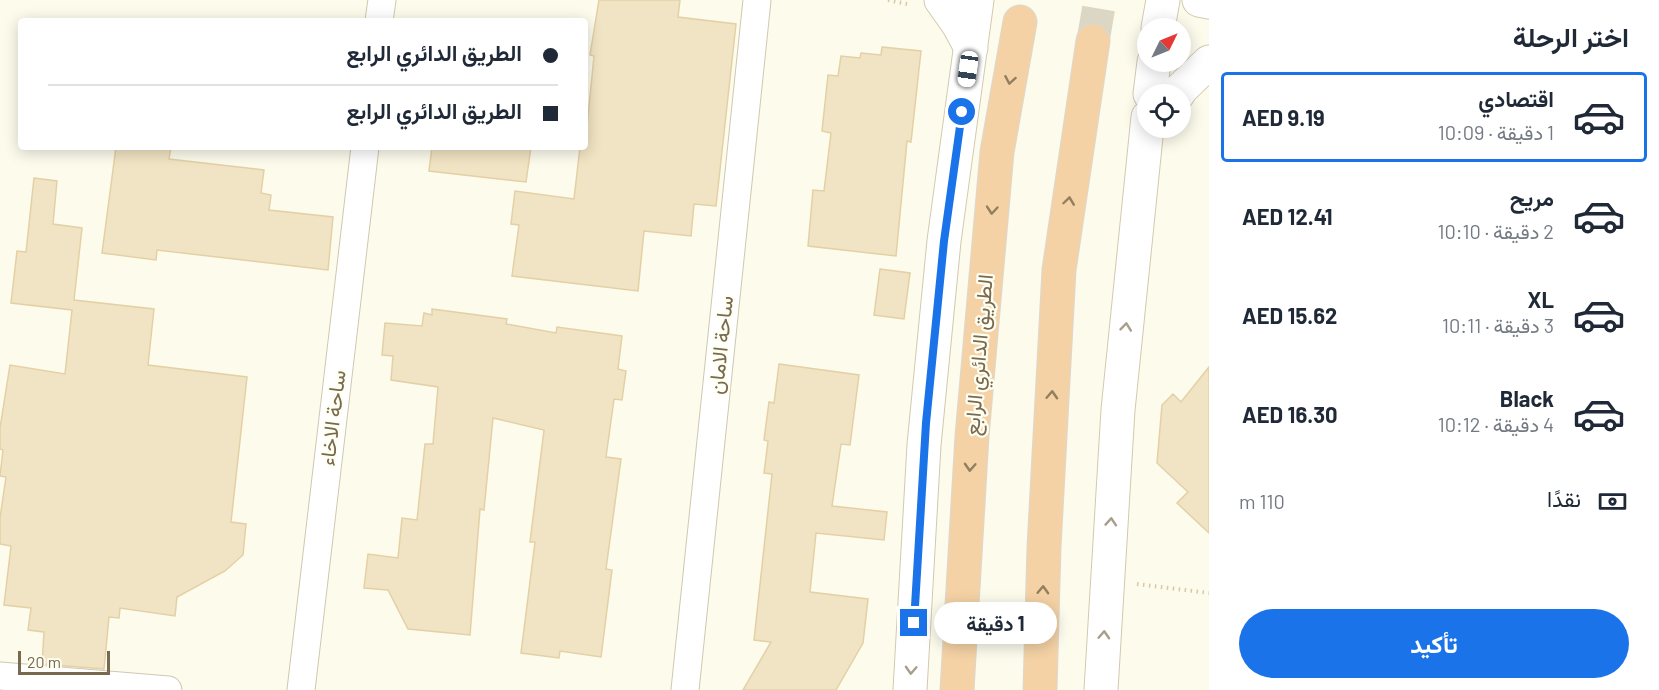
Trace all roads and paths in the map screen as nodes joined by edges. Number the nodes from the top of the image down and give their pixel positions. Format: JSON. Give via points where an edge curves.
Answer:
{"nodes":[{"id":1,"x":382,"y":0,"type":"edge"},
{"id":2,"x":757,"y":0,"type":"edge"},
{"id":3,"x":888,"y":0,"type":"edge"},
{"id":4,"x":941,"y":0,"type":"edge"},
{"id":5,"x":977,"y":0,"type":"edge"},
{"id":6,"x":1163,"y":0,"type":"edge"},
{"id":7,"x":1199,"y":0,"type":"edge"},
{"id":8,"x":1209,"y":2,"type":"edge"},
{"id":9,"x":907,"y":4,"type":"dead end"},
{"id":10,"x":379,"y":18,"type":"edge"},
{"id":11,"x":1160,"y":18,"type":"edge"},
{"id":12,"x":1020,"y":22,"type":"dead end"},
{"id":13,"x":1093,"y":41,"type":"tunnel mouth"},
{"id":14,"x":971,"y":48,"type":"junction"},
{"id":15,"x":1209,"y":62,"type":"edge"},
{"id":16,"x":1186,"y":84,"type":"edge"},
{"id":17,"x":1145,"y":138,"type":"edge"},
{"id":18,"x":1156,"y":138,"type":"edge"},
{"id":19,"x":365,"y":150,"type":"edge"},
{"id":20,"x":1142,"y":165,"type":"junction"},
{"id":21,"x":1107,"y":580,"type":"junction"},
{"id":22,"x":1209,"y":593,"type":"edge"},
{"id":23,"x":0,"y":676,"type":"edge"},
{"id":24,"x":168,"y":690,"type":"edge"},
{"id":25,"x":301,"y":690,"type":"edge"},
{"id":26,"x":685,"y":690,"type":"edge"},
{"id":27,"x":910,"y":690,"type":"edge"},
{"id":28,"x":957,"y":690,"type":"edge"},
{"id":29,"x":1040,"y":690,"type":"edge"},
{"id":30,"x":1101,"y":690,"type":"edge"}],
"edges":[{"from":1,"to":10,"type":"street"},
{"from":2,"to":26,"type":"street","name":"ساحة الامان"},
{"from":3,"to":9,"type":"path"},
{"from":4,"to":14,"type":"main road"},
{"from":5,"to":14,"type":"main road"},
{"from":6,"to":11,"type":"main road"},
{"from":7,"to":8,"type":"main road"},
{"from":12,"to":28,"type":"highway","name":"الطريق الدائري الرابع","one_way":true,"via":[[997,152],[972,436]]},
{"from":29,"to":13,"type":"highway","one_way":true,"via":[[1059,270]]},
{"from":14,"to":27,"type":"main road","one_way":true,"via":[[944,241],[926,423]]},
{"from":15,"to":16,"type":"main road"},
{"from":17,"to":20,"type":"main road"},
{"from":18,"to":20,"type":"main road"},
{"from":19,"to":25,"type":"street","name":"ساحة الاخاء"},
{"from":21,"to":20,"type":"main road","one_way":true,"via":[[1118,410]]},
{"from":21,"to":22,"type":"path"},
{"from":30,"to":21,"type":"main road","one_way":true},
{"from":23,"to":24,"type":"street"}]}
